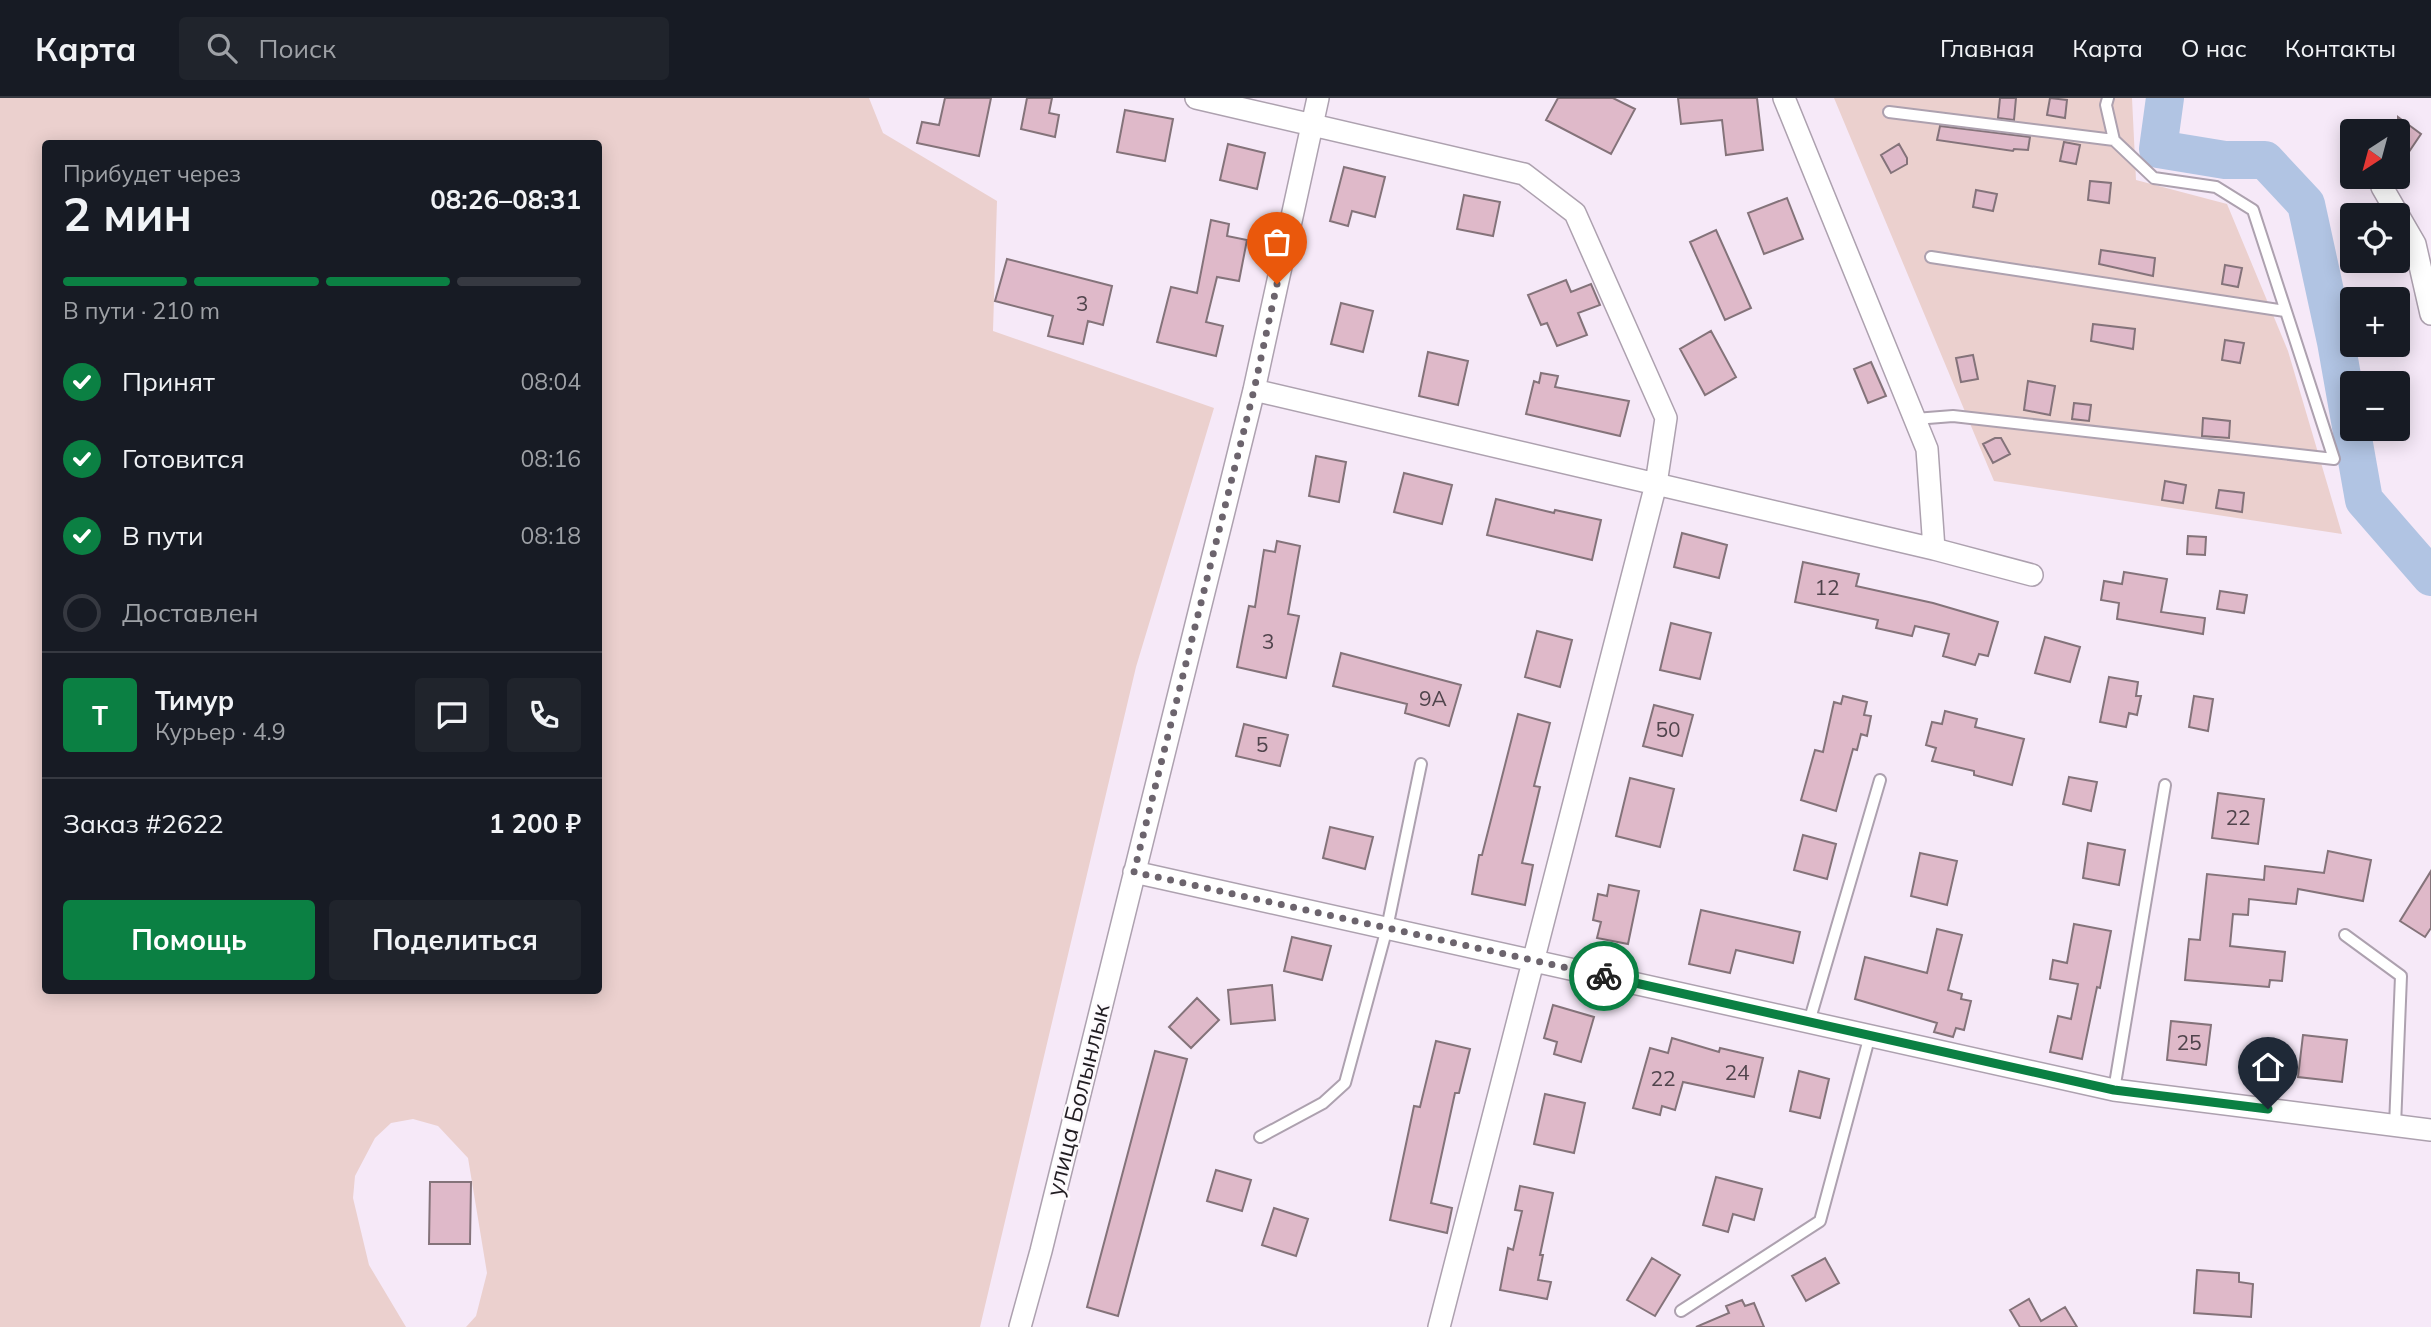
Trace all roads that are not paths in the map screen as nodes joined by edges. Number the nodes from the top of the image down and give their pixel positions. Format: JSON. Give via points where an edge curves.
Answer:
{"nodes":[{"id":1,"x":1196,"y":98,"type":"edge"},
{"id":2,"x":1318,"y":98,"type":"edge"},
{"id":3,"x":1784,"y":98,"type":"edge"},
{"id":4,"x":2108,"y":98,"type":"edge"},
{"id":5,"x":1889,"y":112,"type":"dead end"},
{"id":6,"x":1312,"y":125,"type":"junction"},
{"id":7,"x":2114,"y":140,"type":"junction"},
{"id":8,"x":2383,"y":189,"type":"edge"},
{"id":9,"x":1931,"y":257,"type":"dead end"},
{"id":10,"x":2285,"y":311,"type":"junction"},
{"id":11,"x":2431,"y":314,"type":"edge"},
{"id":12,"x":1254,"y":390,"type":"junction"},
{"id":13,"x":1915,"y":419,"type":"junction"},
{"id":14,"x":1656,"y":484,"type":"junction"},
{"id":15,"x":1934,"y":549,"type":"junction"},
{"id":16,"x":2032,"y":575,"type":"dead end"},
{"id":17,"x":1421,"y":764,"type":"dead end"},
{"id":18,"x":1880,"y":780,"type":"dead end"},
{"id":19,"x":2165,"y":785,"type":"dead end"},
{"id":20,"x":1134,"y":872,"type":"junction"},
{"id":21,"x":1387,"y":928,"type":"junction"},
{"id":22,"x":2345,"y":935,"type":"dead end"},
{"id":23,"x":1534,"y":960,"type":"junction"},
{"id":24,"x":1809,"y":1022,"type":"junction"},
{"id":25,"x":1870,"y":1035,"type":"junction"},
{"id":26,"x":2114,"y":1090,"type":"junction"},
{"id":27,"x":2395,"y":1126,"type":"junction"},
{"id":28,"x":2431,"y":1130,"type":"edge"},
{"id":29,"x":1260,"y":1137,"type":"dead end"},
{"id":30,"x":1681,"y":1311,"type":"dead end"},
{"id":31,"x":1020,"y":1327,"type":"edge"},
{"id":32,"x":1439,"y":1327,"type":"edge"}],
"edges":[{"from":1,"to":6,"type":"street"},
{"from":2,"to":6,"type":"street","name":"улица Болынлык"},
{"from":3,"to":13,"type":"street"},
{"from":4,"to":7,"type":"lane"},
{"from":5,"to":7,"type":"lane"},
{"from":6,"to":12,"type":"street","name":"улица Болынлык"},
{"from":6,"to":14,"type":"street","via":[[1524,174],[1575,213],[1666,418]]},
{"from":7,"to":10,"type":"lane","via":[[2154,178],[2216,187],[2253,210]]},
{"from":8,"to":11,"type":"street","via":[[2415,244]]},
{"from":9,"to":10,"type":"lane"},
{"from":10,"to":13,"type":"lane","via":[[2334,459],[1953,416]]},
{"from":12,"to":14,"type":"street"},
{"from":12,"to":20,"type":"street","name":"улица Болынлык"},
{"from":13,"to":15,"type":"street","via":[[1927,449]]},
{"from":14,"to":15,"type":"street"},
{"from":14,"to":23,"type":"street"},
{"from":15,"to":16,"type":"street"},
{"from":17,"to":21,"type":"lane"},
{"from":18,"to":24,"type":"lane"},
{"from":19,"to":26,"type":"lane"},
{"from":20,"to":21,"type":"street"},
{"from":20,"to":31,"type":"street","name":"улица Болынлык"},
{"from":21,"to":23,"type":"street"},
{"from":21,"to":29,"type":"lane","via":[[1345,1083],[1322,1103]]},
{"from":22,"to":27,"type":"lane","via":[[2402,976]]},
{"from":23,"to":24,"type":"street"},
{"from":23,"to":32,"type":"street"},
{"from":24,"to":25,"type":"street"},
{"from":25,"to":26,"type":"street"},
{"from":25,"to":30,"type":"lane","via":[[1820,1221]]},
{"from":26,"to":27,"type":"street"},
{"from":27,"to":28,"type":"street"}]}
